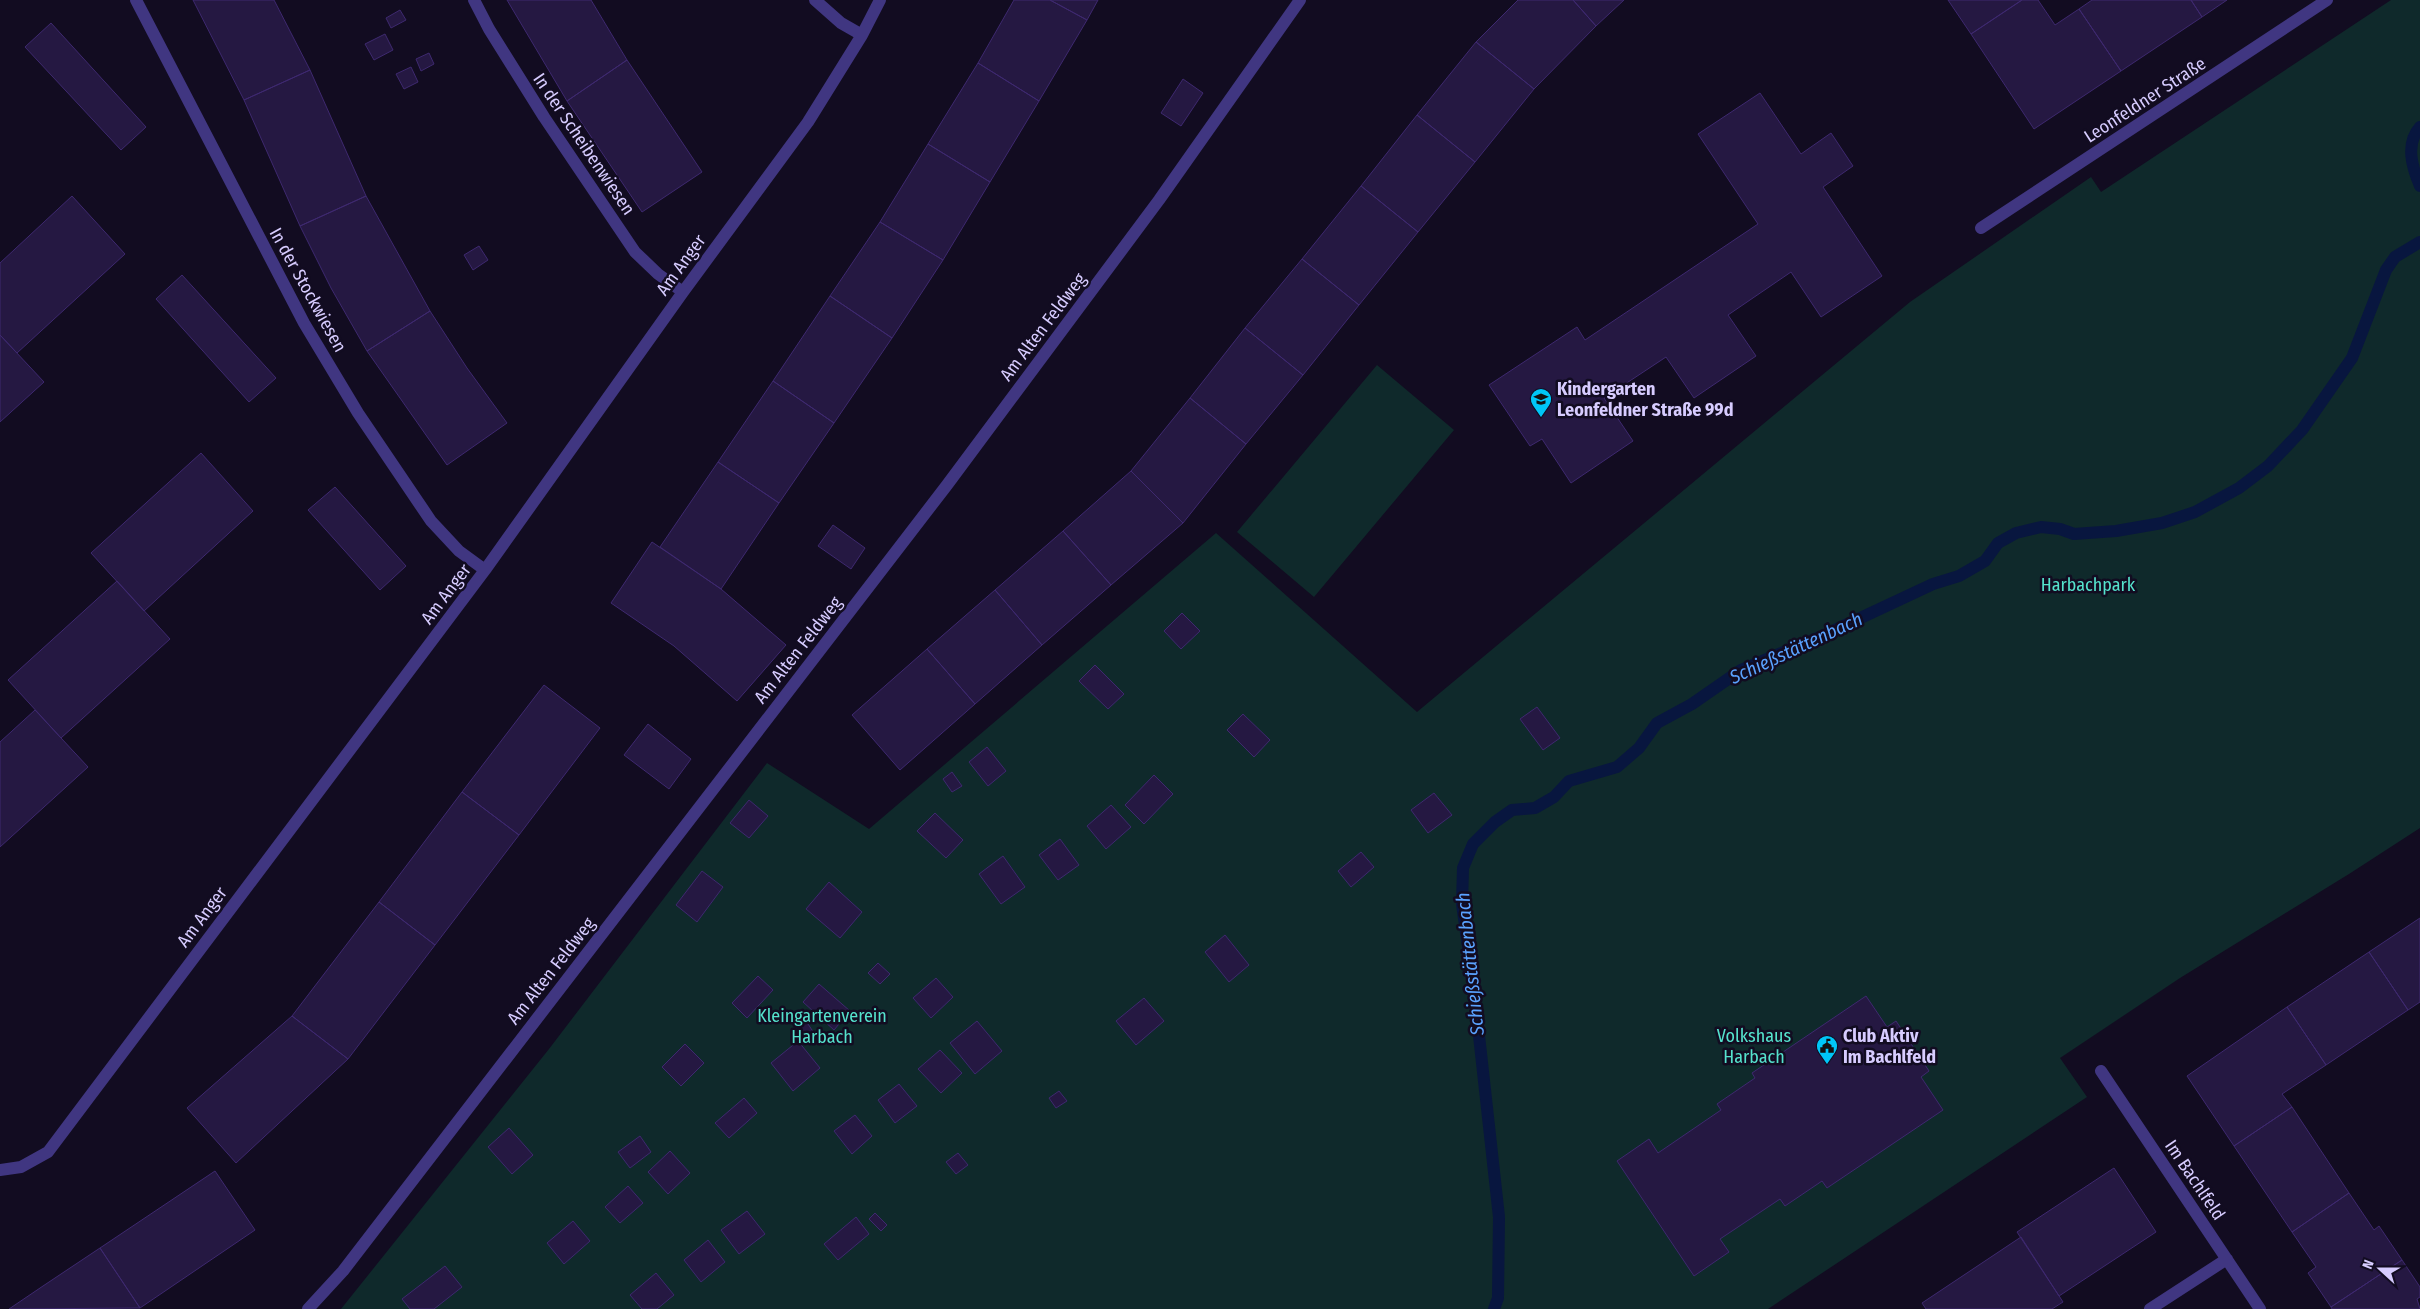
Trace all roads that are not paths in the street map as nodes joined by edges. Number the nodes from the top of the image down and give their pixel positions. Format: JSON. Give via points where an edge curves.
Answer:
{"nodes":[{"id":1,"x":136,"y":0,"type":"edge"},
{"id":2,"x":474,"y":0,"type":"edge"},
{"id":3,"x":816,"y":0,"type":"edge"},
{"id":4,"x":880,"y":0,"type":"edge"},
{"id":5,"x":1300,"y":0,"type":"edge"},
{"id":6,"x":2327,"y":0,"type":"edge"},
{"id":7,"x":862,"y":35,"type":"junction"},
{"id":8,"x":1981,"y":228,"type":"dead end"},
{"id":9,"x":682,"y":292,"type":"junction"},
{"id":10,"x":486,"y":570,"type":"junction"},
{"id":11,"x":2101,"y":1071,"type":"dead end"},
{"id":12,"x":0,"y":1170,"type":"edge"},
{"id":13,"x":2227,"y":1259,"type":"junction"},
{"id":14,"x":308,"y":1309,"type":"edge"},
{"id":15,"x":2150,"y":1309,"type":"edge"},
{"id":16,"x":2260,"y":1309,"type":"edge"}],
"edges":[{"from":1,"to":10,"type":"street","name":"In der Stockwiesen","via":[[304,323],[358,414],[431,521],[458,551]]},
{"from":2,"to":9,"type":"street","name":"In der Scheibenwiesen","via":[[544,117],[635,252]]},
{"from":3,"to":7,"type":"street","via":[[841,23]]},
{"from":4,"to":7,"type":"street","name":"Am Anger"},
{"from":5,"to":14,"type":"street","name":"Am Alten Feldweg","via":[[1159,200],[947,486],[348,1263]]},
{"from":6,"to":8,"type":"street","name":"Leonfeldner Straße"},
{"from":7,"to":9,"type":"street","name":"Am Anger","via":[[808,122]]},
{"from":9,"to":10,"type":"street","name":"Am Anger"},
{"from":10,"to":12,"type":"street","name":"Am Anger","via":[[48,1152],[21,1167]]},
{"from":11,"to":13,"type":"street","name":"Im Bachlfeld"},
{"from":13,"to":15,"type":"street"},
{"from":13,"to":16,"type":"street","name":"Im Bachlfeld"}]}
